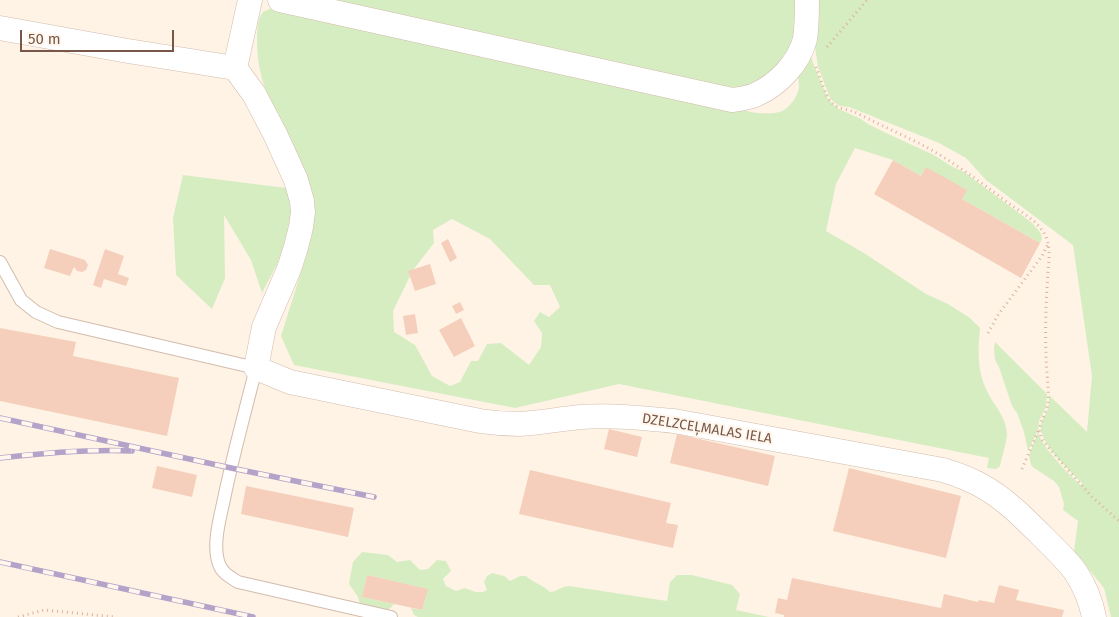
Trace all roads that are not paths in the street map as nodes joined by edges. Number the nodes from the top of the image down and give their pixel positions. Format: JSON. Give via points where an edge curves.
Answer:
{"nodes":[{"id":1,"x":250,"y":0,"type":"edge"},
{"id":2,"x":280,"y":0,"type":"edge"},
{"id":3,"x":807,"y":8,"type":"edge"},
{"id":4,"x":0,"y":28,"type":"edge"},
{"id":5,"x":235,"y":68,"type":"junction"},
{"id":6,"x":0,"y":262,"type":"edge"},
{"id":7,"x":256,"y":368,"type":"junction"},
{"id":8,"x":392,"y":617,"type":"edge"},
{"id":9,"x":1094,"y":617,"type":"edge"}],
"edges":[{"from":1,"to":5,"type":"street"},
{"from":2,"to":3,"type":"street","via":[[732,100],[755,95],[770,86],[794,63],[805,38]]},
{"from":4,"to":5,"type":"street"},
{"from":5,"to":7,"type":"street","via":[[254,94],[275,134],[296,180],[303,212],[289,269],[264,327]]},
{"from":6,"to":7,"type":"lane","via":[[21,300],[36,312],[58,322]]},
{"from":7,"to":8,"type":"lane","via":[[218,528],[216,551],[219,565],[226,575],[238,582]]},
{"from":7,"to":9,"type":"street","name":"DZELZCEĻMALAS IELA","via":[[290,382],[480,422],[520,424],[580,417],[640,417],[943,470],[994,493],[1057,550],[1085,588]]}]}
